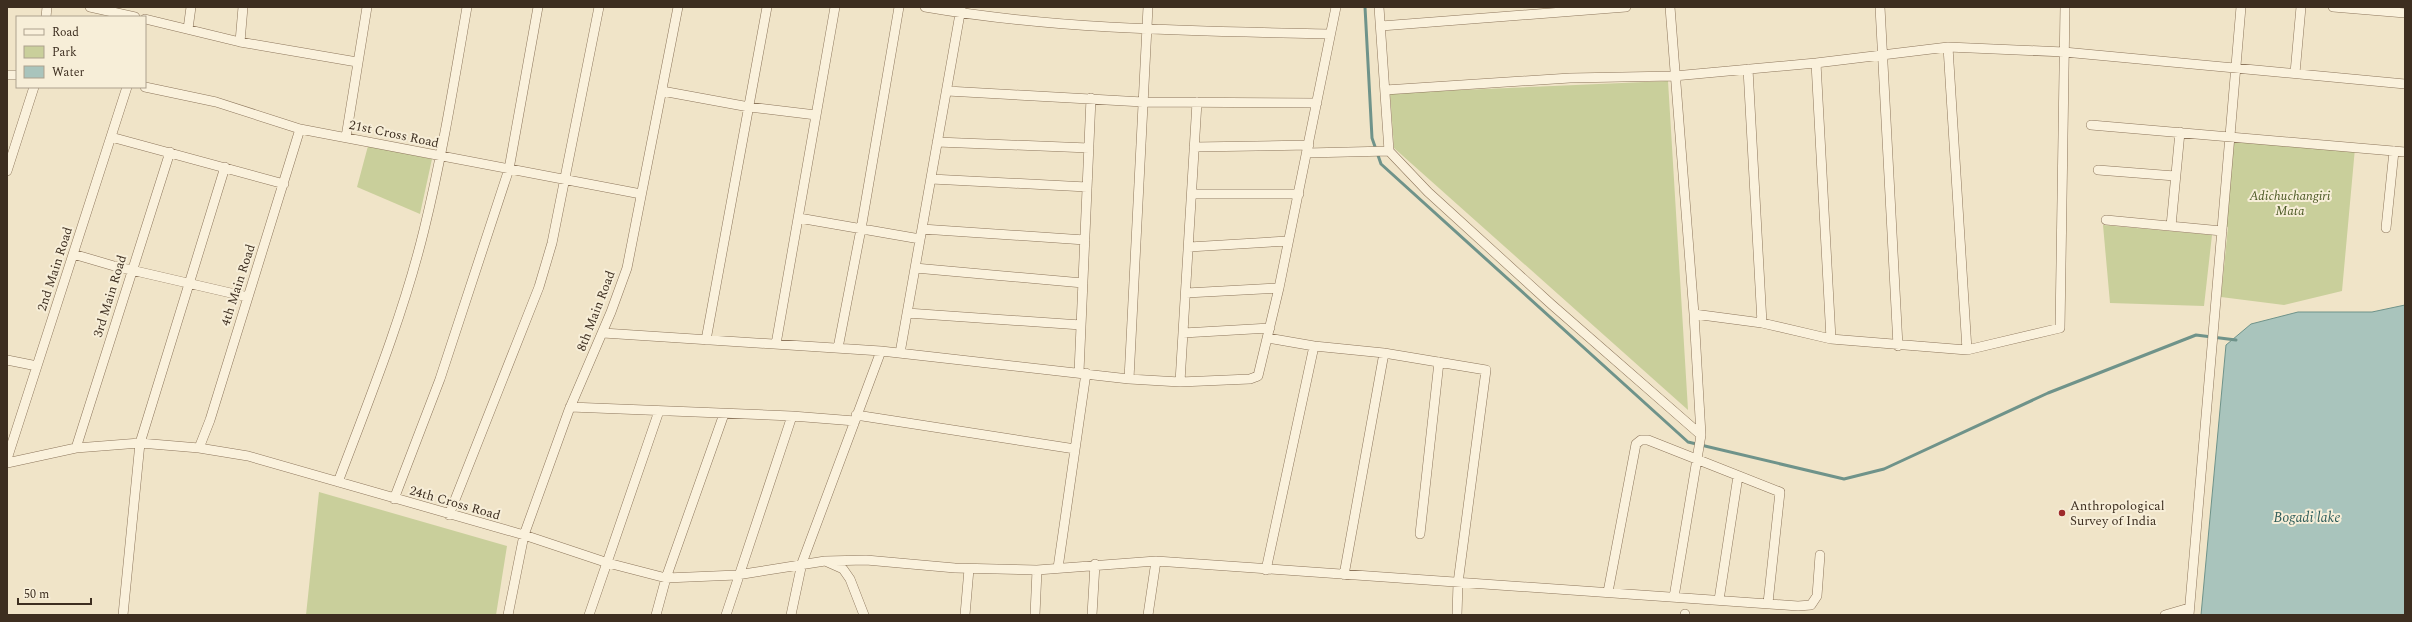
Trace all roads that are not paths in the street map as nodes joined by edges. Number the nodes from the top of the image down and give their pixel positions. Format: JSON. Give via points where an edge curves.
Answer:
{"nodes":[{"id":1,"x":90,"y":7,"type":"edge"},
{"id":2,"x":191,"y":7,"type":"edge"},
{"id":3,"x":243,"y":7,"type":"edge"},
{"id":4,"x":366,"y":7,"type":"edge"},
{"id":5,"x":467,"y":7,"type":"edge"},
{"id":6,"x":538,"y":7,"type":"edge"},
{"id":7,"x":599,"y":7,"type":"edge"},
{"id":8,"x":678,"y":7,"type":"edge"},
{"id":9,"x":767,"y":7,"type":"edge"},
{"id":10,"x":835,"y":7,"type":"edge"},
{"id":11,"x":899,"y":7,"type":"edge"},
{"id":12,"x":925,"y":7,"type":"edge"},
{"id":13,"x":1148,"y":7,"type":"edge"},
{"id":14,"x":1336,"y":7,"type":"edge"},
{"id":15,"x":1379,"y":7,"type":"edge"},
{"id":16,"x":1626,"y":7,"type":"edge"},
{"id":17,"x":1670,"y":7,"type":"edge"},
{"id":18,"x":1880,"y":7,"type":"edge"},
{"id":19,"x":2065,"y":7,"type":"edge"},
{"id":20,"x":2241,"y":7,"type":"edge"},
{"id":21,"x":2301,"y":7,"type":"edge"},
{"id":22,"x":2333,"y":7,"type":"edge"},
{"id":23,"x":2348,"y":8,"type":"edge"},
{"id":24,"x":2391,"y":9,"type":"edge"},
{"id":25,"x":961,"y":10,"type":"edge"},
{"id":26,"x":2405,"y":13,"type":"edge"},
{"id":27,"x":130,"y":16,"type":"edge"},
{"id":28,"x":146,"y":19,"type":"edge"},
{"id":29,"x":1381,"y":26,"type":"junction"},
{"id":30,"x":188,"y":29,"type":"junction"},
{"id":31,"x":1147,"y":29,"type":"junction"},
{"id":32,"x":1330,"y":34,"type":"junction"},
{"id":33,"x":240,"y":42,"type":"junction"},
{"id":34,"x":1948,"y":47,"type":"junction"},
{"id":35,"x":2064,"y":52,"type":"junction"},
{"id":36,"x":1881,"y":55,"type":"junction"},
{"id":37,"x":357,"y":62,"type":"junction"},
{"id":38,"x":1816,"y":63,"type":"junction"},
{"id":39,"x":2236,"y":68,"type":"junction"},
{"id":40,"x":1748,"y":69,"type":"junction"},
{"id":41,"x":2295,"y":73,"type":"junction"},
{"id":42,"x":1674,"y":76,"type":"junction"},
{"id":43,"x":2405,"y":84,"type":"edge"},
{"id":44,"x":146,"y":87,"type":"edge"},
{"id":45,"x":34,"y":88,"type":"edge"},
{"id":46,"x":127,"y":88,"type":"edge"},
{"id":47,"x":1385,"y":90,"type":"junction"},
{"id":48,"x":662,"y":91,"type":"junction"},
{"id":49,"x":947,"y":91,"type":"junction"},
{"id":50,"x":1091,"y":98,"type":"junction"},
{"id":51,"x":1143,"y":102,"type":"junction"},
{"id":52,"x":1197,"y":102,"type":"junction"},
{"id":53,"x":1317,"y":103,"type":"junction"},
{"id":54,"x":749,"y":107,"type":"junction"},
{"id":55,"x":816,"y":115,"type":"junction"},
{"id":56,"x":2091,"y":125,"type":"dead end"},
{"id":57,"x":300,"y":129,"type":"junction"},
{"id":58,"x":2180,"y":132,"type":"junction"},
{"id":59,"x":111,"y":137,"type":"junction"},
{"id":60,"x":346,"y":137,"type":"junction"},
{"id":61,"x":2230,"y":137,"type":"junction"},
{"id":62,"x":937,"y":142,"type":"junction"},
{"id":63,"x":1194,"y":147,"type":"junction"},
{"id":64,"x":1089,"y":148,"type":"junction"},
{"id":65,"x":1308,"y":149,"type":"junction"},
{"id":66,"x":1389,"y":151,"type":"junction"},
{"id":67,"x":2394,"y":151,"type":"junction"},
{"id":68,"x":170,"y":152,"type":"junction"},
{"id":69,"x":2405,"y":152,"type":"edge"},
{"id":70,"x":441,"y":157,"type":"junction"},
{"id":71,"x":226,"y":167,"type":"junction"},
{"id":72,"x":509,"y":168,"type":"junction"},
{"id":73,"x":2098,"y":170,"type":"dead end"},
{"id":74,"x":7,"y":171,"type":"edge"},
{"id":75,"x":2175,"y":176,"type":"junction"},
{"id":76,"x":565,"y":179,"type":"junction"},
{"id":77,"x":931,"y":179,"type":"junction"},
{"id":78,"x":284,"y":184,"type":"junction"},
{"id":79,"x":1087,"y":187,"type":"junction"},
{"id":80,"x":641,"y":194,"type":"junction"},
{"id":81,"x":1192,"y":194,"type":"junction"},
{"id":82,"x":1299,"y":194,"type":"junction"},
{"id":83,"x":799,"y":218,"type":"junction"},
{"id":84,"x":2106,"y":220,"type":"dead end"},
{"id":85,"x":2172,"y":226,"type":"junction"},
{"id":86,"x":861,"y":228,"type":"junction"},
{"id":87,"x":2386,"y":228,"type":"dead end"},
{"id":88,"x":922,"y":229,"type":"junction"},
{"id":89,"x":2222,"y":231,"type":"junction"},
{"id":90,"x":920,"y":239,"type":"junction"},
{"id":91,"x":1085,"y":240,"type":"junction"},
{"id":92,"x":1288,"y":241,"type":"junction"},
{"id":93,"x":1188,"y":247,"type":"junction"},
{"id":94,"x":73,"y":254,"type":"junction"},
{"id":95,"x":915,"y":268,"type":"junction"},
{"id":96,"x":132,"y":269,"type":"junction"},
{"id":97,"x":1083,"y":283,"type":"junction"},
{"id":98,"x":188,"y":284,"type":"junction"},
{"id":99,"x":1279,"y":288,"type":"junction"},
{"id":100,"x":1186,"y":293,"type":"junction"},
{"id":101,"x":248,"y":297,"type":"junction"},
{"id":102,"x":907,"y":313,"type":"junction"},
{"id":103,"x":1694,"y":314,"type":"junction"},
{"id":104,"x":1762,"y":323,"type":"junction"},
{"id":105,"x":1081,"y":325,"type":"junction"},
{"id":106,"x":1270,"y":328,"type":"junction"},
{"id":107,"x":603,"y":332,"type":"junction"},
{"id":108,"x":1184,"y":333,"type":"junction"},
{"id":109,"x":1268,"y":338,"type":"junction"},
{"id":110,"x":706,"y":340,"type":"junction"},
{"id":111,"x":1831,"y":340,"type":"junction"},
{"id":112,"x":776,"y":344,"type":"junction"},
{"id":113,"x":1314,"y":346,"type":"junction"},
{"id":114,"x":1898,"y":346,"type":"junction"},
{"id":115,"x":838,"y":348,"type":"junction"},
{"id":116,"x":1967,"y":350,"type":"junction"},
{"id":117,"x":881,"y":351,"type":"junction"},
{"id":118,"x":900,"y":353,"type":"junction"},
{"id":119,"x":1384,"y":353,"type":"junction"},
{"id":120,"x":7,"y":360,"type":"edge"},
{"id":121,"x":1439,"y":362,"type":"junction"},
{"id":122,"x":37,"y":366,"type":"junction"},
{"id":123,"x":1082,"y":373,"type":"junction"},
{"id":124,"x":1129,"y":379,"type":"junction"},
{"id":125,"x":1180,"y":382,"type":"junction"},
{"id":126,"x":570,"y":407,"type":"junction"},
{"id":127,"x":659,"y":411,"type":"junction"},
{"id":128,"x":724,"y":414,"type":"junction"},
{"id":129,"x":792,"y":416,"type":"junction"},
{"id":130,"x":855,"y":418,"type":"junction"},
{"id":131,"x":1701,"y":438,"type":"junction"},
{"id":132,"x":140,"y":443,"type":"junction"},
{"id":133,"x":76,"y":448,"type":"junction"},
{"id":134,"x":199,"y":448,"type":"junction"},
{"id":135,"x":1075,"y":449,"type":"junction"},
{"id":136,"x":1699,"y":457,"type":"junction"},
{"id":137,"x":7,"y":459,"type":"edge"},
{"id":138,"x":7,"y":463,"type":"edge"},
{"id":139,"x":1738,"y":476,"type":"junction"},
{"id":140,"x":338,"y":482,"type":"junction"},
{"id":141,"x":394,"y":499,"type":"junction"},
{"id":142,"x":449,"y":515,"type":"junction"},
{"id":143,"x":1420,"y":534,"type":"dead end"},
{"id":144,"x":524,"y":535,"type":"junction"},
{"id":145,"x":1820,"y":555,"type":"dead end"},
{"id":146,"x":825,"y":561,"type":"junction"},
{"id":147,"x":1156,"y":561,"type":"junction"},
{"id":148,"x":608,"y":563,"type":"junction"},
{"id":149,"x":802,"y":563,"type":"junction"},
{"id":150,"x":1095,"y":564,"type":"junction"},
{"id":151,"x":1058,"y":568,"type":"junction"},
{"id":152,"x":969,"y":569,"type":"junction"},
{"id":153,"x":1037,"y":570,"type":"junction"},
{"id":154,"x":1266,"y":570,"type":"junction"},
{"id":155,"x":737,"y":575,"type":"junction"},
{"id":156,"x":1344,"y":575,"type":"junction"},
{"id":157,"x":666,"y":578,"type":"junction"},
{"id":158,"x":1458,"y":583,"type":"junction"},
{"id":159,"x":1608,"y":592,"type":"junction"},
{"id":160,"x":1674,"y":597,"type":"junction"},
{"id":161,"x":1719,"y":600,"type":"junction"},
{"id":162,"x":1768,"y":603,"type":"junction"},
{"id":163,"x":2189,"y":612,"type":"edge"},
{"id":164,"x":123,"y":615,"type":"edge"},
{"id":165,"x":508,"y":615,"type":"edge"},
{"id":166,"x":589,"y":615,"type":"edge"},
{"id":167,"x":656,"y":615,"type":"edge"},
{"id":168,"x":726,"y":615,"type":"edge"},
{"id":169,"x":791,"y":615,"type":"edge"},
{"id":170,"x":864,"y":615,"type":"edge"},
{"id":171,"x":965,"y":615,"type":"edge"},
{"id":172,"x":1035,"y":615,"type":"edge"},
{"id":173,"x":1092,"y":615,"type":"edge"},
{"id":174,"x":1148,"y":615,"type":"edge"},
{"id":175,"x":1457,"y":615,"type":"edge"},
{"id":176,"x":2165,"y":615,"type":"edge"}],
"edges":[{"from":1,"to":27,"type":"street"},
{"from":2,"to":30,"type":"street"},
{"from":3,"to":33,"type":"street"},
{"from":4,"to":37,"type":"street"},
{"from":5,"to":70,"type":"street"},
{"from":6,"to":72,"type":"street"},
{"from":7,"to":76,"type":"street"},
{"from":8,"to":48,"type":"street","name":"8th Main Road"},
{"from":9,"to":54,"type":"street"},
{"from":10,"to":55,"type":"street"},
{"from":11,"to":86,"type":"street"},
{"from":12,"to":25,"type":"street"},
{"from":13,"to":31,"type":"street"},
{"from":14,"to":32,"type":"street"},
{"from":15,"to":29,"type":"street"},
{"from":16,"to":29,"type":"street"},
{"from":17,"to":42,"type":"street"},
{"from":18,"to":36,"type":"street"},
{"from":19,"to":35,"type":"street"},
{"from":20,"to":39,"type":"street"},
{"from":21,"to":41,"type":"street"},
{"from":22,"to":23,"type":"street"},
{"from":23,"to":24,"type":"street"},
{"from":24,"to":26,"type":"street"},
{"from":25,"to":31,"type":"street"},
{"from":25,"to":49,"type":"street"},
{"from":28,"to":30,"type":"street"},
{"from":29,"to":47,"type":"street"},
{"from":30,"to":33,"type":"street"},
{"from":31,"to":32,"type":"street"},
{"from":31,"to":51,"type":"street"},
{"from":32,"to":53,"type":"street"},
{"from":33,"to":37,"type":"street"},
{"from":34,"to":35,"type":"street"},
{"from":34,"to":36,"type":"street"},
{"from":34,"to":116,"type":"street"},
{"from":35,"to":39,"type":"street"},
{"from":35,"to":116,"type":"street","via":[[2060,328]]},
{"from":36,"to":38,"type":"street"},
{"from":36,"to":114,"type":"street"},
{"from":37,"to":60,"type":"street"},
{"from":38,"to":40,"type":"street"},
{"from":38,"to":111,"type":"street"},
{"from":39,"to":41,"type":"street"},
{"from":39,"to":61,"type":"street"},
{"from":40,"to":42,"type":"street"},
{"from":40,"to":104,"type":"street"},
{"from":41,"to":43,"type":"street"},
{"from":42,"to":47,"type":"street","via":[[1570,78]]},
{"from":42,"to":103,"type":"street"},
{"from":44,"to":57,"type":"street","name":"21st Cross Road","via":[[216,102]]},
{"from":45,"to":74,"type":"street"},
{"from":46,"to":59,"type":"street","name":"2nd Main Road"},
{"from":47,"to":66,"type":"street"},
{"from":48,"to":54,"type":"street"},
{"from":48,"to":80,"type":"street","name":"8th Main Road"},
{"from":49,"to":50,"type":"street"},
{"from":49,"to":62,"type":"street"},
{"from":50,"to":51,"type":"street"},
{"from":50,"to":64,"type":"street"},
{"from":51,"to":52,"type":"street"},
{"from":51,"to":124,"type":"street"},
{"from":52,"to":53,"type":"street"},
{"from":52,"to":63,"type":"street"},
{"from":53,"to":65,"type":"street"},
{"from":54,"to":55,"type":"street"},
{"from":54,"to":110,"type":"street"},
{"from":55,"to":83,"type":"street"},
{"from":56,"to":58,"type":"street"},
{"from":57,"to":60,"type":"street","name":"21st Cross Road"},
{"from":57,"to":78,"type":"street","name":"4th Main Road"},
{"from":58,"to":61,"type":"street"},
{"from":58,"to":75,"type":"street"},
{"from":59,"to":68,"type":"street"},
{"from":59,"to":94,"type":"street","name":"2nd Main Road"},
{"from":60,"to":70,"type":"street","name":"21st Cross Road"},
{"from":61,"to":67,"type":"street"},
{"from":61,"to":89,"type":"street"},
{"from":62,"to":64,"type":"street"},
{"from":62,"to":77,"type":"street"},
{"from":63,"to":65,"type":"street"},
{"from":63,"to":81,"type":"street"},
{"from":64,"to":79,"type":"street"},
{"from":65,"to":66,"type":"street"},
{"from":65,"to":82,"type":"street"},
{"from":66,"to":131,"type":"street","via":[[1440,203]]},
{"from":67,"to":69,"type":"street"},
{"from":67,"to":87,"type":"street"},
{"from":68,"to":71,"type":"street"},
{"from":68,"to":96,"type":"street","name":"3rd Main Road"},
{"from":70,"to":72,"type":"street","name":"21st Cross Road"},
{"from":70,"to":140,"type":"street","via":[[424,232],[405,292]]},
{"from":71,"to":78,"type":"street"},
{"from":71,"to":98,"type":"street"},
{"from":72,"to":76,"type":"street","name":"21st Cross Road"},
{"from":72,"to":141,"type":"street","via":[[440,379]]},
{"from":73,"to":75,"type":"street"},
{"from":75,"to":85,"type":"street"},
{"from":76,"to":80,"type":"street","name":"21st Cross Road"},
{"from":76,"to":142,"type":"street","via":[[552,243],[539,287]]},
{"from":77,"to":79,"type":"street"},
{"from":77,"to":88,"type":"street"},
{"from":78,"to":101,"type":"street","name":"4th Main Road"},
{"from":79,"to":91,"type":"street"},
{"from":80,"to":107,"type":"street","name":"8th Main Road","via":[[627,268]]},
{"from":81,"to":82,"type":"street"},
{"from":81,"to":93,"type":"street"},
{"from":82,"to":92,"type":"street"},
{"from":83,"to":86,"type":"street"},
{"from":83,"to":112,"type":"street"},
{"from":84,"to":85,"type":"street"},
{"from":85,"to":89,"type":"street"},
{"from":86,"to":90,"type":"street"},
{"from":86,"to":115,"type":"street"},
{"from":88,"to":90,"type":"street"},
{"from":88,"to":91,"type":"street"},
{"from":89,"to":163,"type":"street"},
{"from":90,"to":95,"type":"street"},
{"from":91,"to":97,"type":"street"},
{"from":92,"to":93,"type":"street"},
{"from":92,"to":99,"type":"street"},
{"from":93,"to":100,"type":"street"},
{"from":94,"to":96,"type":"street"},
{"from":94,"to":122,"type":"street","name":"2nd Main Road"},
{"from":95,"to":97,"type":"street"},
{"from":95,"to":102,"type":"street"},
{"from":96,"to":98,"type":"street"},
{"from":96,"to":133,"type":"street","name":"3rd Main Road"},
{"from":97,"to":105,"type":"street"},
{"from":98,"to":101,"type":"street"},
{"from":98,"to":132,"type":"street"},
{"from":99,"to":100,"type":"street"},
{"from":99,"to":106,"type":"street"},
{"from":100,"to":108,"type":"street"},
{"from":101,"to":134,"type":"street","name":"4th Main Road"},
{"from":102,"to":105,"type":"street"},
{"from":102,"to":118,"type":"street"},
{"from":103,"to":104,"type":"street"},
{"from":103,"to":131,"type":"street"},
{"from":104,"to":111,"type":"street"},
{"from":105,"to":123,"type":"street"},
{"from":106,"to":108,"type":"street"},
{"from":106,"to":109,"type":"street"},
{"from":107,"to":110,"type":"street"},
{"from":107,"to":126,"type":"street","name":"8th Main Road"},
{"from":108,"to":125,"type":"street"},
{"from":109,"to":113,"type":"street"},
{"from":109,"to":125,"type":"street","via":[[1258,376],[1250,379]]},
{"from":110,"to":112,"type":"street"},
{"from":111,"to":114,"type":"street"},
{"from":112,"to":115,"type":"street"},
{"from":113,"to":119,"type":"street"},
{"from":113,"to":154,"type":"street"},
{"from":114,"to":116,"type":"street"},
{"from":115,"to":117,"type":"street"},
{"from":117,"to":118,"type":"street"},
{"from":117,"to":130,"type":"street"},
{"from":118,"to":123,"type":"street"},
{"from":119,"to":121,"type":"street"},
{"from":119,"to":156,"type":"street"},
{"from":120,"to":122,"type":"street"},
{"from":121,"to":143,"type":"street"},
{"from":121,"to":158,"type":"street","via":[[1486,370]]},
{"from":122,"to":137,"type":"street","name":"2nd Main Road"},
{"from":123,"to":124,"type":"street"},
{"from":123,"to":135,"type":"street"},
{"from":124,"to":125,"type":"street"},
{"from":126,"to":127,"type":"street"},
{"from":126,"to":144,"type":"street","name":"8th Main Road"},
{"from":127,"to":128,"type":"street"},
{"from":127,"to":148,"type":"street"},
{"from":128,"to":129,"type":"street"},
{"from":128,"to":157,"type":"street"},
{"from":129,"to":130,"type":"street"},
{"from":129,"to":155,"type":"street"},
{"from":130,"to":135,"type":"street"},
{"from":130,"to":149,"type":"street"},
{"from":131,"to":136,"type":"street"},
{"from":132,"to":133,"type":"street","name":"24th Cross Road"},
{"from":132,"to":134,"type":"street","name":"24th Cross Road"},
{"from":132,"to":164,"type":"street"},
{"from":133,"to":138,"type":"street","name":"24th Cross Road"},
{"from":134,"to":140,"type":"street","name":"24th Cross Road","via":[[248,456]]},
{"from":135,"to":151,"type":"street"},
{"from":136,"to":139,"type":"street"},
{"from":136,"to":159,"type":"street","via":[[1648,440],[1641,440],[1636,444]]},
{"from":136,"to":160,"type":"street"},
{"from":139,"to":161,"type":"street"},
{"from":139,"to":162,"type":"street","via":[[1780,492]]},
{"from":140,"to":141,"type":"street","name":"24th Cross Road"},
{"from":141,"to":142,"type":"street","name":"24th Cross Road"},
{"from":142,"to":144,"type":"street","name":"24th Cross Road"},
{"from":144,"to":148,"type":"street","name":"24th Cross Road"},
{"from":144,"to":165,"type":"street","name":"8th Main Road"},
{"from":145,"to":162,"type":"street","via":[[1817,596],[1811,606]]},
{"from":146,"to":149,"type":"street","name":"24th Cross Road"},
{"from":146,"to":152,"type":"street","via":[[879,560]]},
{"from":146,"to":170,"type":"street","name":"24th Cross Road","via":[[843,569],[850,579]]},
{"from":147,"to":150,"type":"street"},
{"from":147,"to":154,"type":"street"},
{"from":147,"to":174,"type":"street"},
{"from":148,"to":157,"type":"street","name":"24th Cross Road"},
{"from":148,"to":166,"type":"street"},
{"from":149,"to":155,"type":"street","name":"24th Cross Road"},
{"from":149,"to":169,"type":"street"},
{"from":150,"to":151,"type":"street"},
{"from":150,"to":173,"type":"street"},
{"from":151,"to":153,"type":"street"},
{"from":152,"to":153,"type":"street"},
{"from":152,"to":171,"type":"street"},
{"from":153,"to":172,"type":"street"},
{"from":154,"to":156,"type":"street"},
{"from":155,"to":157,"type":"street","name":"24th Cross Road"},
{"from":155,"to":168,"type":"street"},
{"from":156,"to":158,"type":"street"},
{"from":157,"to":167,"type":"street"},
{"from":158,"to":159,"type":"street"},
{"from":158,"to":175,"type":"street"},
{"from":159,"to":160,"type":"street"},
{"from":160,"to":161,"type":"street"},
{"from":161,"to":162,"type":"street"},
{"from":163,"to":176,"type":"street"}]}
